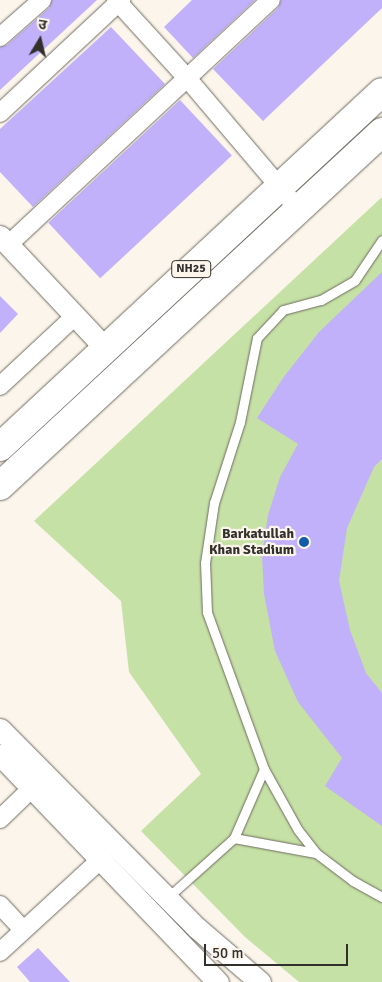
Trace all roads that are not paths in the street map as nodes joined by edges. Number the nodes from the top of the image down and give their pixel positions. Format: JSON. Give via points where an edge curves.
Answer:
{"nodes":[{"id":1,"x":42,"y":0,"type":"edge"},
{"id":2,"x":271,"y":0,"type":"edge"},
{"id":3,"x":118,"y":1,"type":"edge"},
{"id":4,"x":0,"y":37,"type":"edge"},
{"id":5,"x":187,"y":78,"type":"junction"},
{"id":6,"x":382,"y":92,"type":"edge"},
{"id":7,"x":0,"y":113,"type":"edge"},
{"id":8,"x":382,"y":132,"type":"edge"},
{"id":9,"x":278,"y":188,"type":"junction"},
{"id":10,"x":298,"y":210,"type":"junction"},
{"id":11,"x":4,"y":240,"type":"edge"},
{"id":12,"x":382,"y":240,"type":"edge"},
{"id":13,"x":75,"y":316,"type":"junction"},
{"id":14,"x":106,"y":349,"type":"junction"},
{"id":15,"x":0,"y":386,"type":"edge"},
{"id":16,"x":0,"y":447,"type":"edge"},
{"id":17,"x":0,"y":486,"type":"edge"},
{"id":18,"x":0,"y":729,"type":"edge"},
{"id":19,"x":0,"y":755,"type":"edge"},
{"id":20,"x":264,"y":769,"type":"junction"},
{"id":21,"x":32,"y":788,"type":"junction"},
{"id":22,"x":0,"y":819,"type":"edge"},
{"id":23,"x":234,"y":838,"type":"junction"},
{"id":24,"x":316,"y":853,"type":"junction"},
{"id":25,"x":100,"y":859,"type":"junction"},
{"id":26,"x":382,"y":896,"type":"edge"},
{"id":27,"x":166,"y":898,"type":"junction"},
{"id":28,"x":0,"y":904,"type":"edge"},
{"id":29,"x":23,"y":930,"type":"junction"},
{"id":30,"x":0,"y":952,"type":"edge"},
{"id":31,"x":218,"y":982,"type":"edge"},
{"id":32,"x":260,"y":982,"type":"edge"}],
"edges":[{"from":1,"to":4,"type":"street"},
{"from":2,"to":5,"type":"street"},
{"from":3,"to":5,"type":"street"},
{"from":3,"to":7,"type":"street"},
{"from":5,"to":9,"type":"street"},
{"from":5,"to":11,"type":"street"},
{"from":6,"to":9,"type":"main road","number":"NH25"},
{"from":8,"to":10,"type":"main road","number":"NH25"},
{"from":9,"to":10,"type":"street"},
{"from":9,"to":14,"type":"main road","number":"NH25"},
{"from":10,"to":17,"type":"main road","number":"NH25"},
{"from":11,"to":13,"type":"street"},
{"from":12,"to":20,"type":"lane","via":[[355,280],[321,300],[283,310],[257,338],[240,422],[214,503],[205,562],[206,612]]},
{"from":13,"to":14,"type":"street"},
{"from":13,"to":15,"type":"street"},
{"from":14,"to":16,"type":"main road","number":"NH25"},
{"from":18,"to":27,"type":"street"},
{"from":19,"to":21,"type":"street"},
{"from":20,"to":23,"type":"lane"},
{"from":20,"to":24,"type":"lane","via":[[294,824]]},
{"from":21,"to":22,"type":"street"},
{"from":21,"to":25,"type":"street"},
{"from":23,"to":24,"type":"lane"},
{"from":23,"to":27,"type":"lane"},
{"from":24,"to":26,"type":"lane","via":[[353,881]]},
{"from":25,"to":29,"type":"street"},
{"from":25,"to":31,"type":"street"},
{"from":27,"to":32,"type":"street"},
{"from":28,"to":29,"type":"street"},
{"from":29,"to":30,"type":"street"}]}
